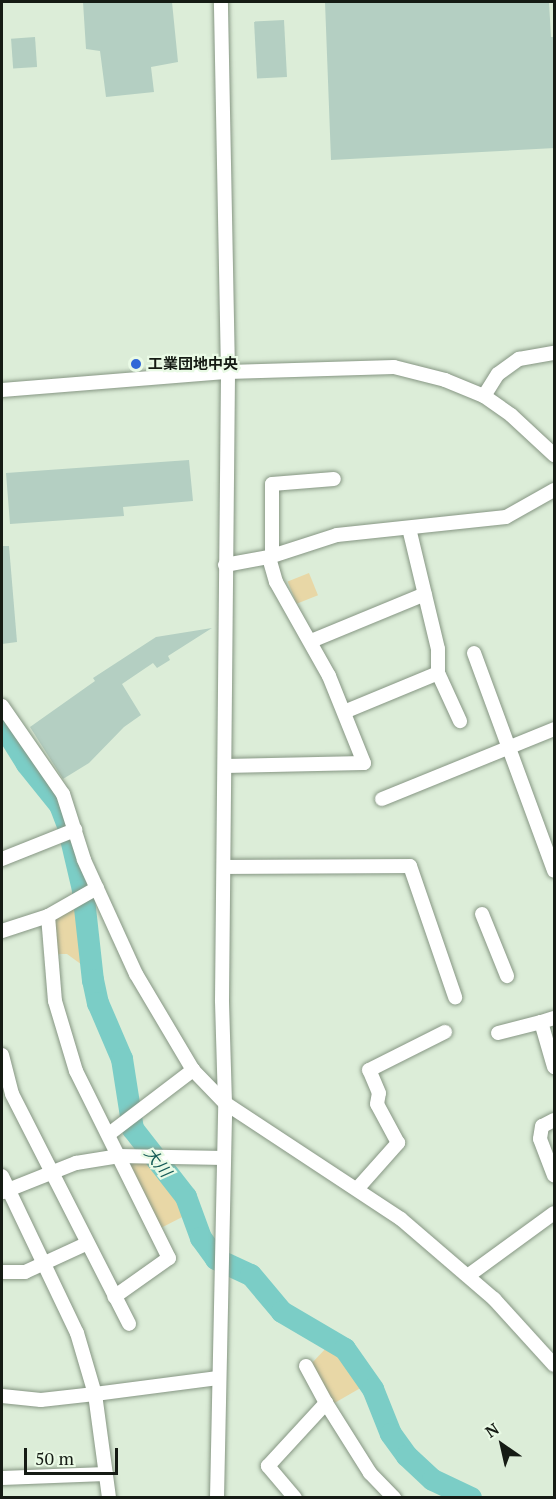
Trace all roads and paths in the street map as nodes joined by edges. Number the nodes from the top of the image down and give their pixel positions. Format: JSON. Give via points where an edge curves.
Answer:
{"nodes":[{"id":1,"x":221,"y":2,"type":"edge"},
{"id":2,"x":555,"y":353,"type":"edge"},
{"id":3,"x":228,"y":372,"type":"junction"},
{"id":4,"x":2,"y":390,"type":"edge"},
{"id":5,"x":484,"y":396,"type":"junction"},
{"id":6,"x":555,"y":455,"type":"edge"},
{"id":7,"x":334,"y":479,"type":"dead end"},
{"id":8,"x":555,"y":490,"type":"edge"},
{"id":9,"x":409,"y":528,"type":"junction"},
{"id":10,"x":271,"y":556,"type":"junction"},
{"id":11,"x":225,"y":565,"type":"junction"},
{"id":12,"x":425,"y":594,"type":"junction"},
{"id":13,"x":311,"y":641,"type":"junction"},
{"id":14,"x":474,"y":653,"type":"dead end"},
{"id":15,"x":438,"y":674,"type":"junction"},
{"id":16,"x":2,"y":706,"type":"edge"},
{"id":17,"x":344,"y":712,"type":"junction"},
{"id":18,"x":460,"y":721,"type":"dead end"},
{"id":19,"x":555,"y":729,"type":"edge"},
{"id":20,"x":510,"y":748,"type":"junction"},
{"id":21,"x":225,"y":766,"type":"junction"},
{"id":22,"x":382,"y":799,"type":"dead end"},
{"id":23,"x":75,"y":830,"type":"junction"},
{"id":24,"x":2,"y":859,"type":"edge"},
{"id":25,"x":224,"y":867,"type":"junction"},
{"id":26,"x":555,"y":871,"type":"edge"},
{"id":27,"x":88,"y":894,"type":"junction"},
{"id":28,"x":482,"y":914,"type":"dead end"},
{"id":29,"x":48,"y":916,"type":"junction"},
{"id":30,"x":2,"y":932,"type":"edge"},
{"id":31,"x":507,"y":976,"type":"dead end"},
{"id":32,"x":455,"y":997,"type":"dead end"},
{"id":33,"x":548,"y":1020,"type":"edge"},
{"id":34,"x":445,"y":1032,"type":"dead end"},
{"id":35,"x":498,"y":1033,"type":"dead end"},
{"id":36,"x":2,"y":1055,"type":"edge"},
{"id":37,"x":555,"y":1067,"type":"edge"},
{"id":38,"x":193,"y":1070,"type":"junction"},
{"id":39,"x":225,"y":1103,"type":"junction"},
{"id":40,"x":555,"y":1119,"type":"edge"},
{"id":41,"x":113,"y":1131,"type":"junction"},
{"id":42,"x":119,"y":1156,"type":"junction"},
{"id":43,"x":224,"y":1158,"type":"junction"},
{"id":44,"x":51,"y":1171,"type":"junction"},
{"id":45,"x":555,"y":1175,"type":"edge"},
{"id":46,"x":2,"y":1176,"type":"edge"},
{"id":47,"x":357,"y":1189,"type":"junction"},
{"id":48,"x":5,"y":1191,"type":"edge"},
{"id":49,"x":555,"y":1213,"type":"edge"},
{"id":50,"x":86,"y":1244,"type":"junction"},
{"id":51,"x":45,"y":1263,"type":"junction"},
{"id":52,"x":2,"y":1272,"type":"edge"},
{"id":53,"x":469,"y":1275,"type":"junction"},
{"id":54,"x":114,"y":1297,"type":"junction"},
{"id":55,"x":129,"y":1324,"type":"dead end"},
{"id":56,"x":555,"y":1365,"type":"edge"},
{"id":57,"x":306,"y":1366,"type":"dead end"},
{"id":58,"x":218,"y":1378,"type":"junction"},
{"id":59,"x":95,"y":1394,"type":"junction"},
{"id":60,"x":2,"y":1396,"type":"edge"},
{"id":61,"x":326,"y":1402,"type":"junction"},
{"id":62,"x":106,"y":1474,"type":"junction"},
{"id":63,"x":2,"y":1478,"type":"edge"},
{"id":64,"x":109,"y":1497,"type":"edge"},
{"id":65,"x":217,"y":1497,"type":"edge"},
{"id":66,"x":295,"y":1497,"type":"edge"},
{"id":67,"x":394,"y":1497,"type":"edge"}],
"edges":[{"from":1,"to":3,"type":"street"},
{"from":2,"to":5,"type":"street","via":[[519,359],[498,374]]},
{"from":3,"to":4,"type":"street"},
{"from":3,"to":5,"type":"street","via":[[394,367],[445,380]]},
{"from":3,"to":11,"type":"street"},
{"from":5,"to":6,"type":"street"},
{"from":7,"to":10,"type":"street","via":[[272,484]]},
{"from":8,"to":9,"type":"street","via":[[506,517]]},
{"from":9,"to":10,"type":"street","via":[[337,535]]},
{"from":9,"to":12,"type":"street"},
{"from":10,"to":11,"type":"street"},
{"from":10,"to":13,"type":"street","via":[[276,582]]},
{"from":11,"to":21,"type":"street"},
{"from":12,"to":13,"type":"street"},
{"from":12,"to":15,"type":"street","via":[[438,649]]},
{"from":13,"to":17,"type":"street"},
{"from":14,"to":20,"type":"street"},
{"from":15,"to":17,"type":"street"},
{"from":15,"to":18,"type":"street"},
{"from":16,"to":23,"type":"street","via":[[63,794]]},
{"from":17,"to":21,"type":"street","via":[[364,763]]},
{"from":19,"to":20,"type":"street"},
{"from":20,"to":22,"type":"street"},
{"from":20,"to":26,"type":"street"},
{"from":21,"to":25,"type":"street"},
{"from":23,"to":24,"type":"street"},
{"from":23,"to":27,"type":"street"},
{"from":25,"to":32,"type":"street","via":[[410,866]]},
{"from":25,"to":39,"type":"street"},
{"from":27,"to":29,"type":"street"},
{"from":27,"to":38,"type":"street"},
{"from":28,"to":31,"type":"street"},
{"from":29,"to":30,"type":"street"},
{"from":29,"to":41,"type":"street","via":[[55,1001],[76,1071]]},
{"from":33,"to":35,"type":"street"},
{"from":33,"to":37,"type":"street"},
{"from":34,"to":47,"type":"street","via":[[369,1070],[380,1093],[377,1104],[398,1143]]},
{"from":36,"to":44,"type":"street","via":[[12,1095]]},
{"from":38,"to":39,"type":"street"},
{"from":38,"to":41,"type":"street"},
{"from":39,"to":43,"type":"street"},
{"from":39,"to":47,"type":"street"},
{"from":40,"to":45,"type":"street","via":[[542,1126],[540,1139]]},
{"from":41,"to":42,"type":"street"},
{"from":42,"to":43,"type":"street"},
{"from":42,"to":44,"type":"street"},
{"from":42,"to":54,"type":"street","via":[[169,1258]]},
{"from":43,"to":58,"type":"street"},
{"from":44,"to":48,"type":"street"},
{"from":44,"to":50,"type":"street"},
{"from":46,"to":48,"type":"street"},
{"from":47,"to":53,"type":"street"},
{"from":48,"to":51,"type":"street"},
{"from":49,"to":53,"type":"street"},
{"from":50,"to":51,"type":"street"},
{"from":50,"to":54,"type":"street"},
{"from":51,"to":52,"type":"street","via":[[25,1272]]},
{"from":51,"to":59,"type":"street","via":[[77,1333]]},
{"from":53,"to":56,"type":"street"},
{"from":54,"to":55,"type":"street"},
{"from":57,"to":61,"type":"street"},
{"from":58,"to":59,"type":"street"},
{"from":58,"to":65,"type":"street"},
{"from":59,"to":60,"type":"street","via":[[41,1400]]},
{"from":59,"to":62,"type":"street"},
{"from":61,"to":66,"type":"street","via":[[268,1466]]},
{"from":61,"to":67,"type":"street","via":[[370,1473]]},
{"from":62,"to":63,"type":"street"},
{"from":62,"to":64,"type":"street"}]}
